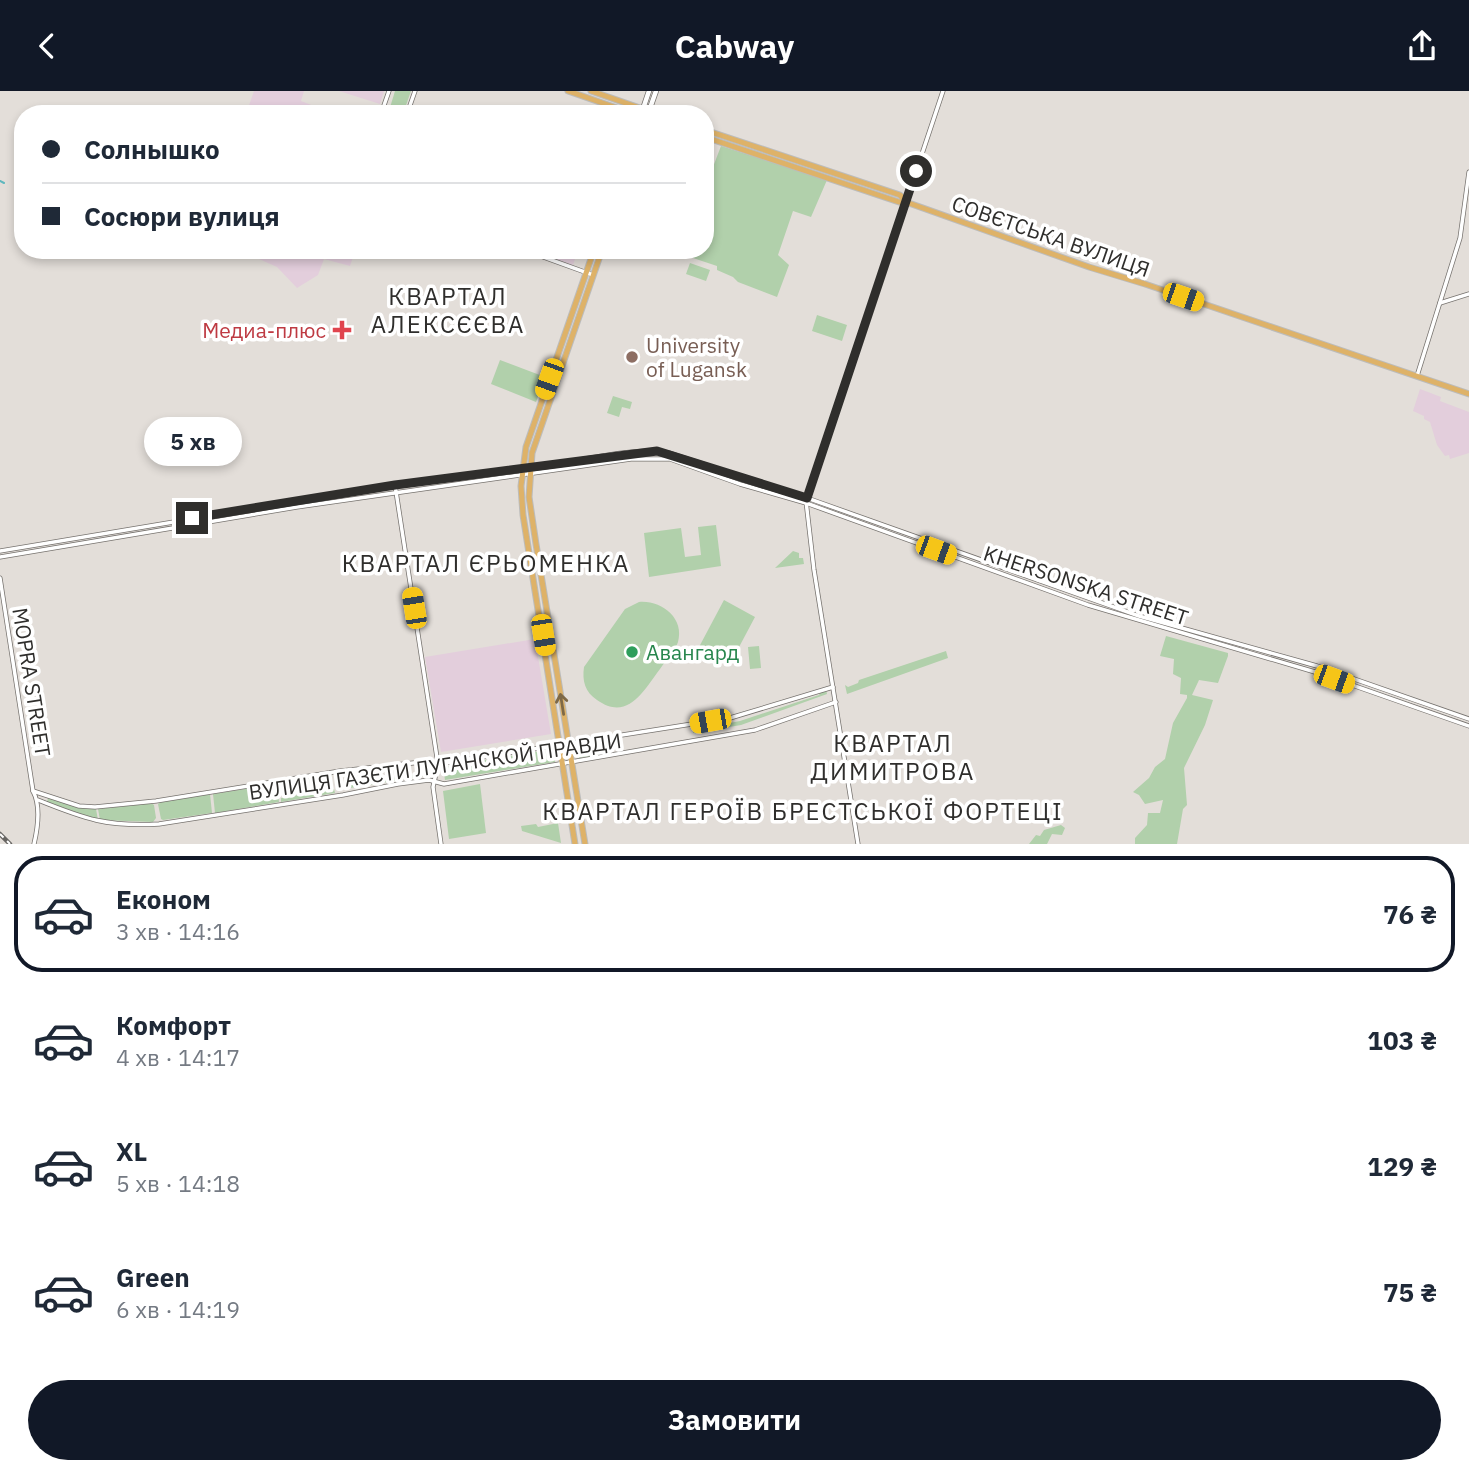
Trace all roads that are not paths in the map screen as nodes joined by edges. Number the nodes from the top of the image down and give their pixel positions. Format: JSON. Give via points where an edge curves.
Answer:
{"nodes":[{"id":1,"x":568,"y":91,"type":"edge"},
{"id":2,"x":591,"y":91,"type":"edge"},
{"id":3,"x":943,"y":91,"type":"edge"},
{"id":4,"x":608,"y":105,"type":"edge"},
{"id":5,"x":627,"y":105,"type":"edge"},
{"id":6,"x":714,"y":133,"type":"edge"},
{"id":7,"x":714,"y":140,"type":"edge"},
{"id":8,"x":1469,"y":172,"type":"edge"},
{"id":9,"x":906,"y":202,"type":"junction"},
{"id":10,"x":549,"y":259,"type":"edge"},
{"id":11,"x":592,"y":259,"type":"edge"},
{"id":12,"x":598,"y":259,"type":"edge"},
{"id":13,"x":590,"y":274,"type":"junction"},
{"id":14,"x":1469,"y":294,"type":"edge"},
{"id":15,"x":1440,"y":303,"type":"junction"},
{"id":16,"x":1417,"y":376,"type":"junction"},
{"id":17,"x":1469,"y":394,"type":"edge"},
{"id":18,"x":526,"y":472,"type":"junction"},
{"id":19,"x":395,"y":485,"type":"junction"},
{"id":20,"x":396,"y":492,"type":"junction"},
{"id":21,"x":807,"y":500,"type":"junction"},
{"id":22,"x":0,"y":551,"type":"edge"},
{"id":23,"x":0,"y":557,"type":"edge"},
{"id":24,"x":0,"y":578,"type":"edge"},
{"id":25,"x":833,"y":687,"type":"junction"},
{"id":26,"x":835,"y":702,"type":"junction"},
{"id":27,"x":1469,"y":719,"type":"edge"},
{"id":28,"x":1469,"y":726,"type":"edge"},
{"id":29,"x":568,"y":743,"type":"junction"},
{"id":30,"x":560,"y":744,"type":"junction"},
{"id":31,"x":438,"y":764,"type":"junction"},
{"id":32,"x":572,"y":764,"type":"junction"},
{"id":33,"x":563,"y":765,"type":"junction"},
{"id":34,"x":435,"y":782,"type":"junction"},
{"id":35,"x":33,"y":791,"type":"junction"},
{"id":36,"x":38,"y":800,"type":"junction"},
{"id":37,"x":34,"y":844,"type":"edge"},
{"id":38,"x":441,"y":844,"type":"edge"},
{"id":39,"x":575,"y":844,"type":"edge"},
{"id":40,"x":585,"y":844,"type":"edge"},
{"id":41,"x":858,"y":844,"type":"edge"}],
"edges":[{"from":1,"to":4,"type":"main road"},
{"from":2,"to":5,"type":"main road"},
{"from":3,"to":9,"type":"street"},
{"from":6,"to":9,"type":"main road","name":"СОВЄТСЬКА ВУЛИЦЯ","via":[[900,195]]},
{"from":7,"to":9,"type":"main road"},
{"from":8,"to":15,"type":"street","via":[[1460,238]]},
{"from":9,"to":16,"type":"main road","name":"СОВЄТСЬКА ВУЛИЦЯ"},
{"from":9,"to":21,"type":"street"},
{"from":10,"to":13,"type":"street"},
{"from":11,"to":13,"type":"main road"},
{"from":12,"to":13,"type":"main road"},
{"from":13,"to":18,"type":"main road"},
{"from":14,"to":15,"type":"street"},
{"from":15,"to":16,"type":"street"},
{"from":16,"to":17,"type":"main road","name":"СОВЄТСЬКА ВУЛИЦЯ"},
{"from":18,"to":19,"type":"street"},
{"from":18,"to":20,"type":"street"},
{"from":18,"to":21,"type":"street","name":"KHERSONSKA STREET","via":[[658,457]]},
{"from":29,"to":18,"type":"main road","one_way":true},
{"from":18,"to":30,"type":"main road","via":[[523,515]]},
{"from":19,"to":20,"type":"street"},
{"from":19,"to":22,"type":"street"},
{"from":20,"to":23,"type":"street"},
{"from":20,"to":31,"type":"street"},
{"from":21,"to":25,"type":"street"},
{"from":21,"to":27,"type":"street","name":"KHERSONSKA STREET","via":[[1139,616],[1317,666]]},
{"from":21,"to":28,"type":"street","name":"KHERSONSKA STREET","via":[[1088,605],[1315,672]]},
{"from":24,"to":35,"type":"street","name":"MOPRA STREET"},
{"from":25,"to":26,"type":"street"},
{"from":25,"to":29,"type":"street","name":"ВУЛИЦЯ ГАЗЄТИ ЛУГАНСКОЙ ПРАВДИ","via":[[730,718]]},
{"from":26,"to":32,"type":"street","name":"ВУЛИЦЯ ГАЗЄТИ ЛУГАНСКОЙ ПРАВДИ","via":[[755,730]]},
{"from":26,"to":41,"type":"street"},
{"from":29,"to":30,"type":"street","name":"ВУЛИЦЯ ГАЗЄТИ ЛУГАНСКОЙ ПРАВДИ"},
{"from":29,"to":32,"type":"main road"},
{"from":30,"to":31,"type":"street","name":"ВУЛИЦЯ ГАЗЄТИ ЛУГАНСКОЙ ПРАВДИ"},
{"from":30,"to":33,"type":"main road"},
{"from":31,"to":34,"type":"street"},
{"from":31,"to":35,"type":"street","name":"ВУЛИЦЯ ГАЗЄТИ ЛУГАНСКОЙ ПРАВДИ","via":[[340,771],[95,807]]},
{"from":32,"to":33,"type":"street","name":"ВУЛИЦЯ ГАЗЄТИ ЛУГАНСКОЙ ПРАВДИ"},
{"from":32,"to":40,"type":"main road"},
{"from":33,"to":34,"type":"street","name":"ВУЛИЦЯ ГАЗЄТИ ЛУГАНСКОЙ ПРАВДИ","via":[[444,785]]},
{"from":33,"to":39,"type":"main road"},
{"from":34,"to":36,"type":"street","name":"ВУЛИЦЯ ГАЗЄТИ ЛУГАНСКОЙ ПРАВДИ","via":[[135,825],[96,821]]},
{"from":34,"to":38,"type":"street"},
{"from":35,"to":36,"type":"street"},
{"from":36,"to":37,"type":"street"}]}
